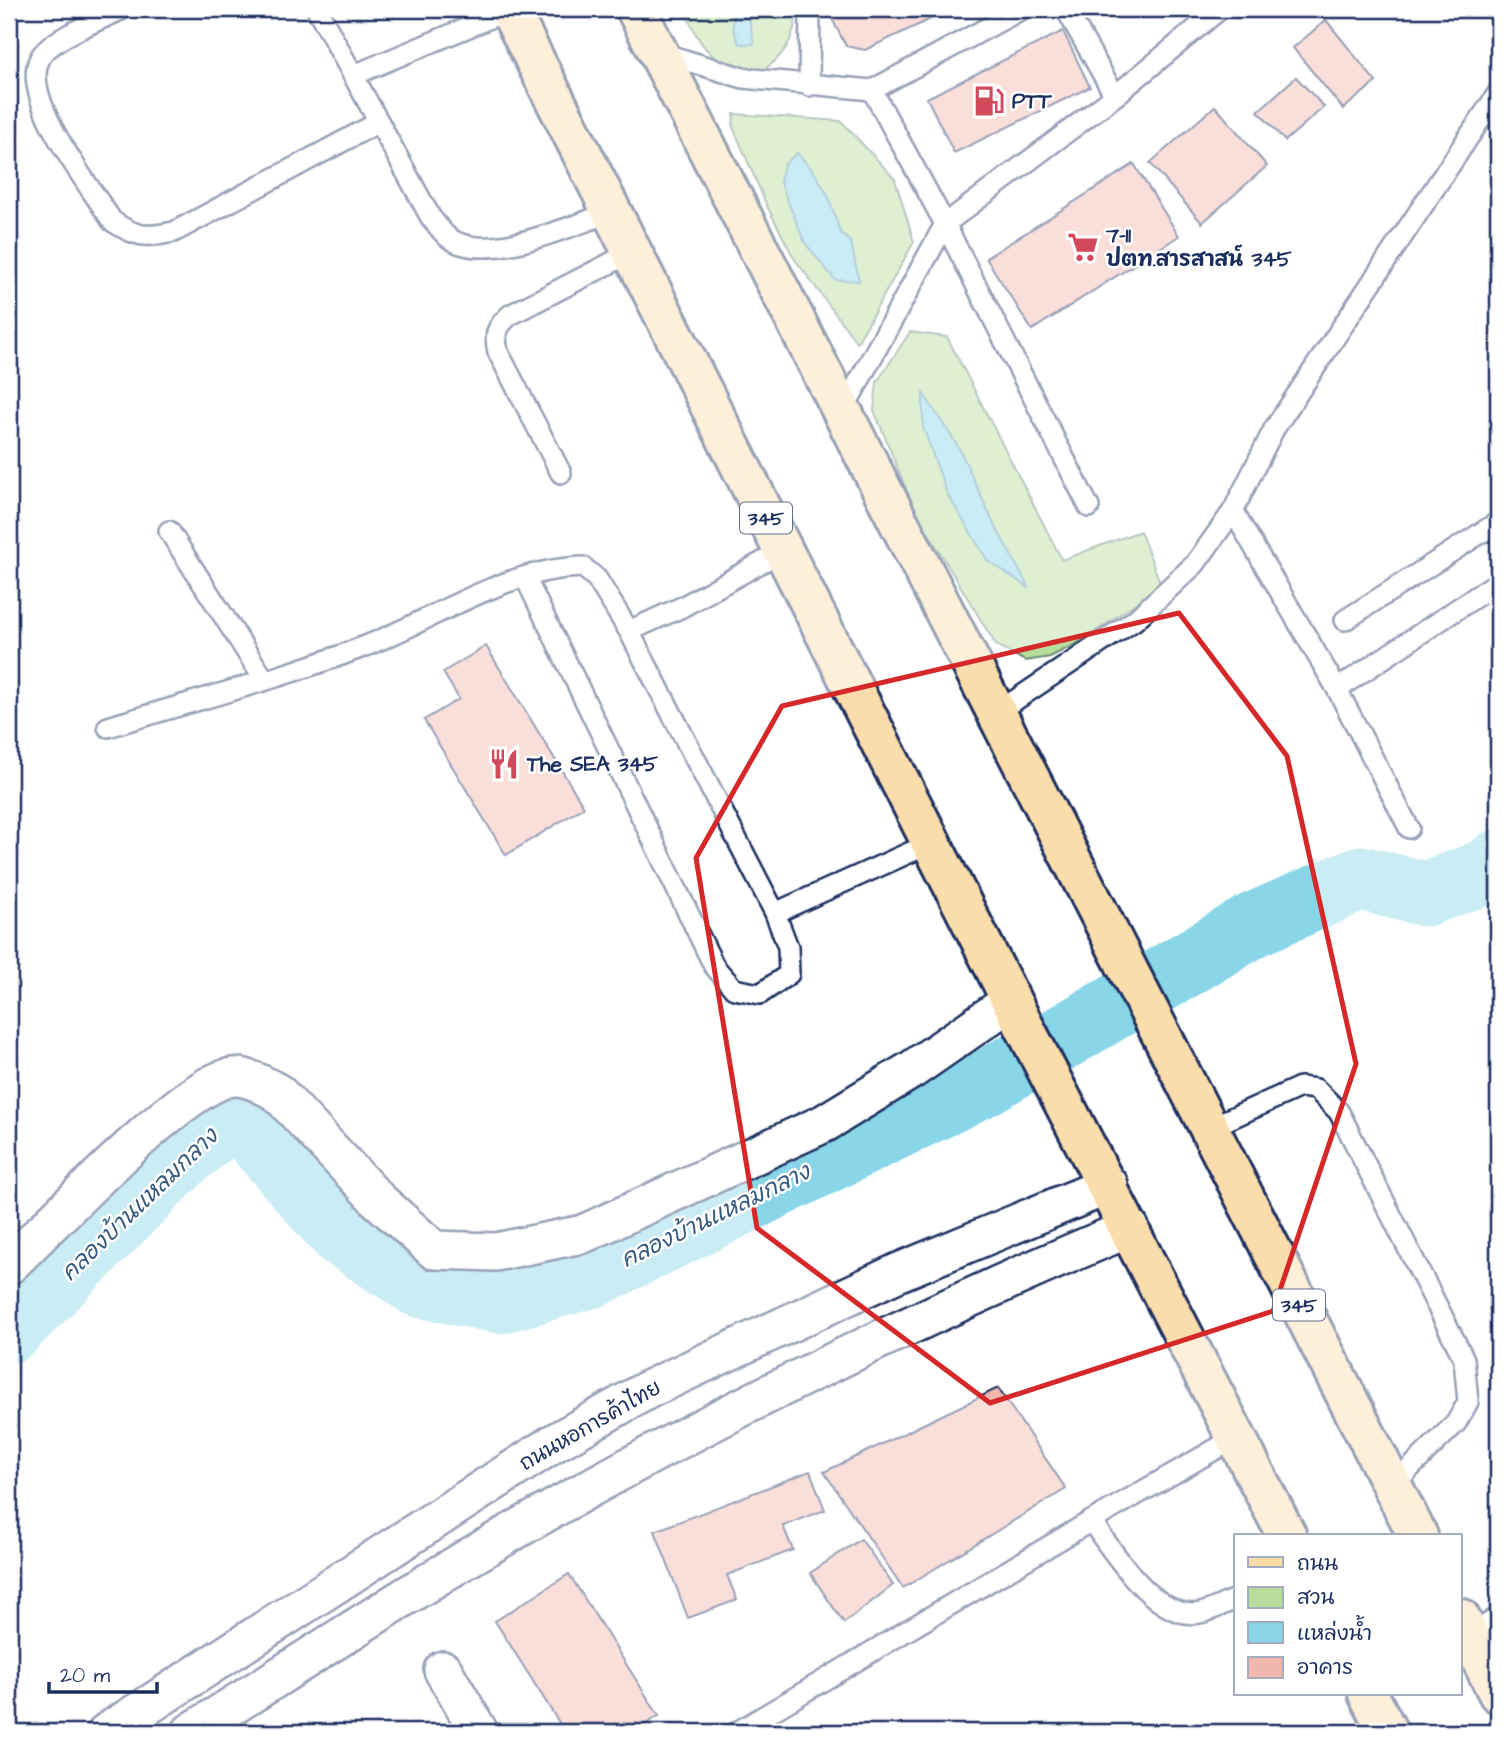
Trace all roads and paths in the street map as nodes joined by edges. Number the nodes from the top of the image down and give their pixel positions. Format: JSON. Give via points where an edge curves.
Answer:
{"nodes":[{"id":1,"x":123,"y":9,"type":"edge"},
{"id":2,"x":317,"y":9,"type":"edge"},
{"id":3,"x":509,"y":9,"type":"edge"},
{"id":4,"x":636,"y":9,"type":"edge"},
{"id":5,"x":810,"y":9,"type":"edge"},
{"id":6,"x":1066,"y":9,"type":"edge"},
{"id":7,"x":1220,"y":9,"type":"edge"},
{"id":8,"x":1017,"y":10,"type":"edge"},
{"id":9,"x":658,"y":52,"type":"junction"},
{"id":10,"x":354,"y":75,"type":"junction"},
{"id":11,"x":809,"y":86,"type":"junction"},
{"id":12,"x":872,"y":90,"type":"junction"},
{"id":13,"x":1498,"y":93,"type":"edge"},
{"id":14,"x":1115,"y":96,"type":"junction"},
{"id":15,"x":379,"y":122,"type":"junction"},
{"id":16,"x":612,"y":212,"type":"junction"},
{"id":17,"x":945,"y":224,"type":"junction"},
{"id":18,"x":632,"y":252,"type":"junction"},
{"id":19,"x":842,"y":412,"type":"junction"},
{"id":20,"x":561,"y":473,"type":"dead end"},
{"id":21,"x":1089,"y":507,"type":"dead end"},
{"id":22,"x":1233,"y":511,"type":"junction"},
{"id":23,"x":1498,"y":522,"type":"edge"},
{"id":24,"x":169,"y":531,"type":"dead end"},
{"id":25,"x":782,"y":551,"type":"junction"},
{"id":26,"x":525,"y":577,"type":"junction"},
{"id":27,"x":1498,"y":582,"type":"edge"},
{"id":28,"x":1345,"y":620,"type":"dead end"},
{"id":29,"x":629,"y":631,"type":"junction"},
{"id":30,"x":264,"y":679,"type":"junction"},
{"id":31,"x":1337,"y":689,"type":"junction"},
{"id":32,"x":996,"y":713,"type":"junction"},
{"id":33,"x":108,"y":727,"type":"dead end"},
{"id":34,"x":1409,"y":828,"type":"dead end"},
{"id":35,"x":931,"y":843,"type":"junction"},
{"id":36,"x":775,"y":913,"type":"junction"},
{"id":37,"x":1018,"y":1013,"type":"junction"},
{"id":38,"x":1209,"y":1128,"type":"junction"},
{"id":39,"x":1109,"y":1185,"type":"junction"},
{"id":40,"x":1130,"y":1228,"type":"junction"},
{"id":41,"x":9,"y":1265,"type":"edge"},
{"id":42,"x":1236,"y":1438,"type":"junction"},
{"id":43,"x":1392,"y":1486,"type":"junction"},
{"id":44,"x":1091,"y":1521,"type":"junction"},
{"id":45,"x":1286,"y":1534,"type":"edge"},
{"id":46,"x":1417,"y":1534,"type":"edge"},
{"id":47,"x":1234,"y":1600,"type":"edge"},
{"id":48,"x":1476,"y":1624,"type":"edge"},
{"id":49,"x":443,"y":1670,"type":"dead end"},
{"id":50,"x":1498,"y":1693,"type":"edge"},
{"id":51,"x":1369,"y":1696,"type":"edge"},
{"id":52,"x":107,"y":1732,"type":"edge"},
{"id":53,"x":191,"y":1732,"type":"edge"},
{"id":54,"x":479,"y":1732,"type":"edge"},
{"id":55,"x":737,"y":1732,"type":"edge"},
{"id":56,"x":1388,"y":1732,"type":"edge"}],
"edges":[{"from":1,"to":15,"type":"lane","via":[[40,56],[35,79],[43,111],[112,221],[129,232],[149,238],[174,232]]},
{"from":2,"to":10,"type":"lane"},
{"from":3,"to":10,"type":"lane"},
{"from":3,"to":16,"type":"main road","number":"345"},
{"from":4,"to":9,"type":"main road","number":"345"},
{"from":5,"to":11,"type":"lane"},
{"from":6,"to":14,"type":"lane"},
{"from":7,"to":14,"type":"lane"},
{"from":8,"to":12,"type":"lane"},
{"from":9,"to":11,"type":"lane","via":[[743,78]]},
{"from":9,"to":19,"type":"main road","number":"345"},
{"from":10,"to":15,"type":"lane"},
{"from":11,"to":12,"type":"lane"},
{"from":12,"to":17,"type":"lane"},
{"from":13,"to":22,"type":"lane","via":[[1274,429]]},
{"from":14,"to":17,"type":"lane"},
{"from":15,"to":16,"type":"lane","via":[[431,218],[450,239],[475,247],[508,246]]},
{"from":16,"to":18,"type":"main road","number":"345"},
{"from":17,"to":19,"type":"lane"},
{"from":17,"to":21,"type":"lane"},
{"from":18,"to":20,"type":"lane","via":[[510,315],[494,335],[498,352]]},
{"from":18,"to":25,"type":"main road","number":"345"},
{"from":19,"to":32,"type":"main road","number":"345"},
{"from":22,"to":31,"type":"lane"},
{"from":22,"to":32,"type":"lane","via":[[1195,564],[1135,620]]},
{"from":23,"to":28,"type":"lane"},
{"from":24,"to":30,"type":"lane"},
{"from":25,"to":29,"type":"lane"},
{"from":25,"to":35,"type":"main road","number":"345"},
{"from":26,"to":29,"type":"lane","via":[[583,567],[597,579]]},
{"from":26,"to":30,"type":"lane","via":[[472,596],[366,646]]},
{"from":26,"to":36,"type":"lane","via":[[714,965],[734,989],[760,994],[789,974],[788,947]]},
{"from":27,"to":31,"type":"lane"},
{"from":29,"to":36,"type":"lane"},
{"from":30,"to":33,"type":"lane"},
{"from":31,"to":34,"type":"lane"},
{"from":32,"to":38,"type":"main road","number":"345"},
{"from":35,"to":36,"type":"lane"},
{"from":35,"to":37,"type":"main road","number":"345"},
{"from":37,"to":39,"type":"main road","number":"345"},
{"from":37,"to":41,"type":"street","via":[[825,1123],[583,1234],[496,1252],[434,1250],[377,1199],[278,1093],[234,1077],[212,1082],[176,1107]]},
{"from":38,"to":43,"type":"main road","number":"345"},
{"from":38,"to":43,"type":"lane","via":[[1300,1087],[1316,1089],[1346,1124],[1464,1359],[1468,1402],[1456,1423]]},
{"from":39,"to":40,"type":"main road","number":"345"},
{"from":39,"to":52,"type":"street","name":"ถนนหอการค้าไทย","via":[[900,1272],[649,1389],[554,1443]]},
{"from":40,"to":42,"type":"main road","number":"345"},
{"from":40,"to":53,"type":"street","via":[[688,1434],[540,1516]]},
{"from":42,"to":44,"type":"lane"},
{"from":42,"to":45,"type":"main road","number":"345"},
{"from":43,"to":46,"type":"main road","number":"345"},
{"from":44,"to":47,"type":"lane","via":[[1152,1597],[1176,1611],[1199,1614]]},
{"from":44,"to":55,"type":"lane"},
{"from":48,"to":50,"type":"main road"},
{"from":49,"to":54,"type":"street"},
{"from":51,"to":56,"type":"main road"}]}
